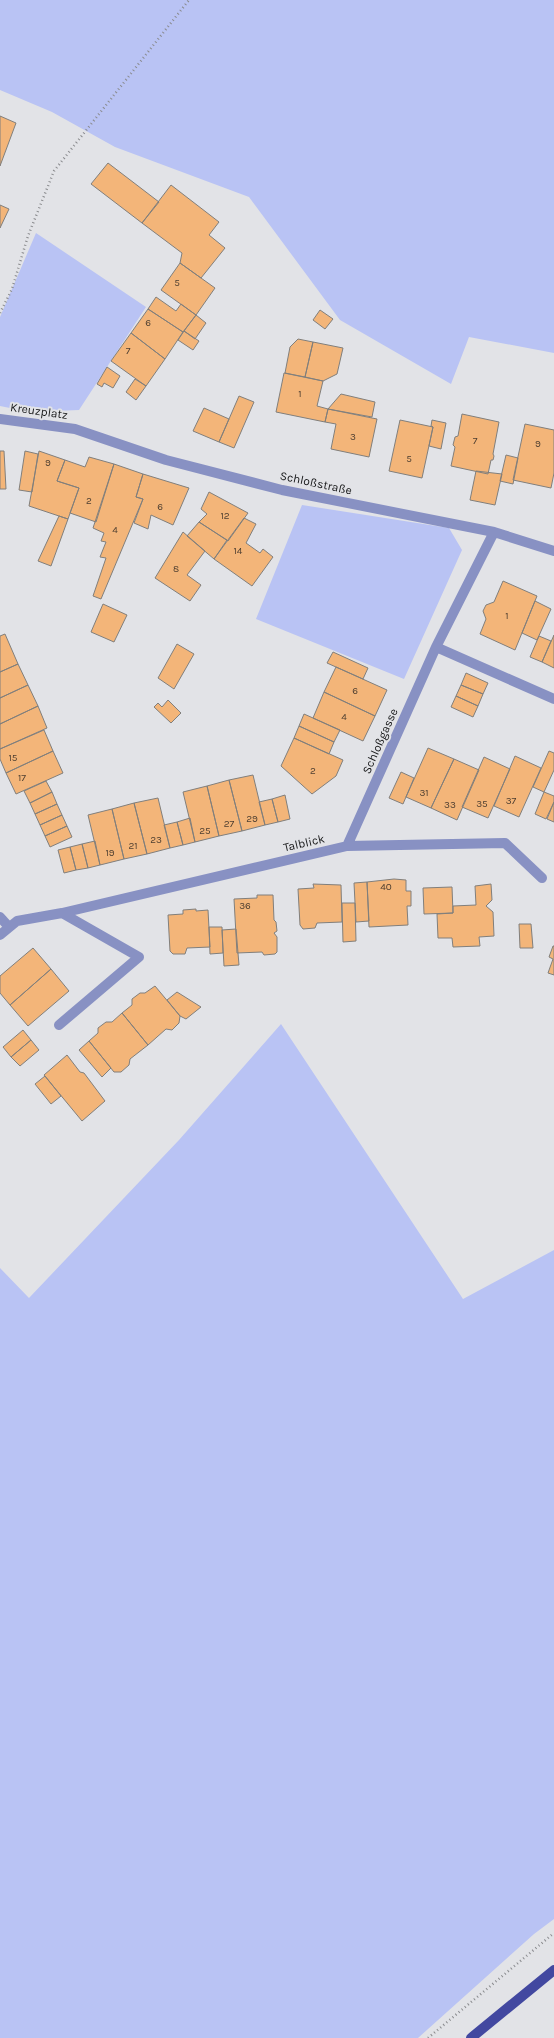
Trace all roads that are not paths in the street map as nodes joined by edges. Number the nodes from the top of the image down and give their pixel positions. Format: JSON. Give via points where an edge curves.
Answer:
{"nodes":[{"id":1,"x":0,"y":419,"type":"edge"},
{"id":2,"x":75,"y":429,"type":"joint"},
{"id":3,"x":494,"y":532,"type":"junction"},
{"id":4,"x":554,"y":551,"type":"edge"},
{"id":5,"x":436,"y":647,"type":"junction"},
{"id":6,"x":554,"y":699,"type":"edge"},
{"id":7,"x":347,"y":846,"type":"junction"},
{"id":8,"x":542,"y":878,"type":"dead end"},
{"id":9,"x":62,"y":913,"type":"junction"},
{"id":10,"x":0,"y":917,"type":"edge"},
{"id":11,"x":9,"y":927,"type":"junction"},
{"id":12,"x":0,"y":935,"type":"edge"},
{"id":13,"x":60,"y":1025,"type":"dead end"},
{"id":14,"x":554,"y":1970,"type":"edge"},
{"id":15,"x":471,"y":2038,"type":"edge"}],
"edges":[{"from":1,"to":2,"type":"street","name":"Kreuzplatz"},
{"from":2,"to":3,"type":"street","name":"Schloßstraße","via":[[166,460],[282,490]]},
{"from":3,"to":4,"type":"street","name":"Schloßstraße"},
{"from":3,"to":5,"type":"street","name":"Schloßgasse"},
{"from":5,"to":6,"type":"street"},
{"from":5,"to":7,"type":"street","name":"Schloßgasse"},
{"from":7,"to":8,"type":"street","name":"Talblick","via":[[505,843]]},
{"from":7,"to":9,"type":"street","name":"Talblick"},
{"from":9,"to":11,"type":"street","name":"Talblick","via":[[17,921]]},
{"from":9,"to":13,"type":"street","via":[[139,957]]},
{"from":10,"to":11,"type":"street"},
{"from":11,"to":12,"type":"street","name":"Talblick"},
{"from":14,"to":15,"type":"main road"}]}
